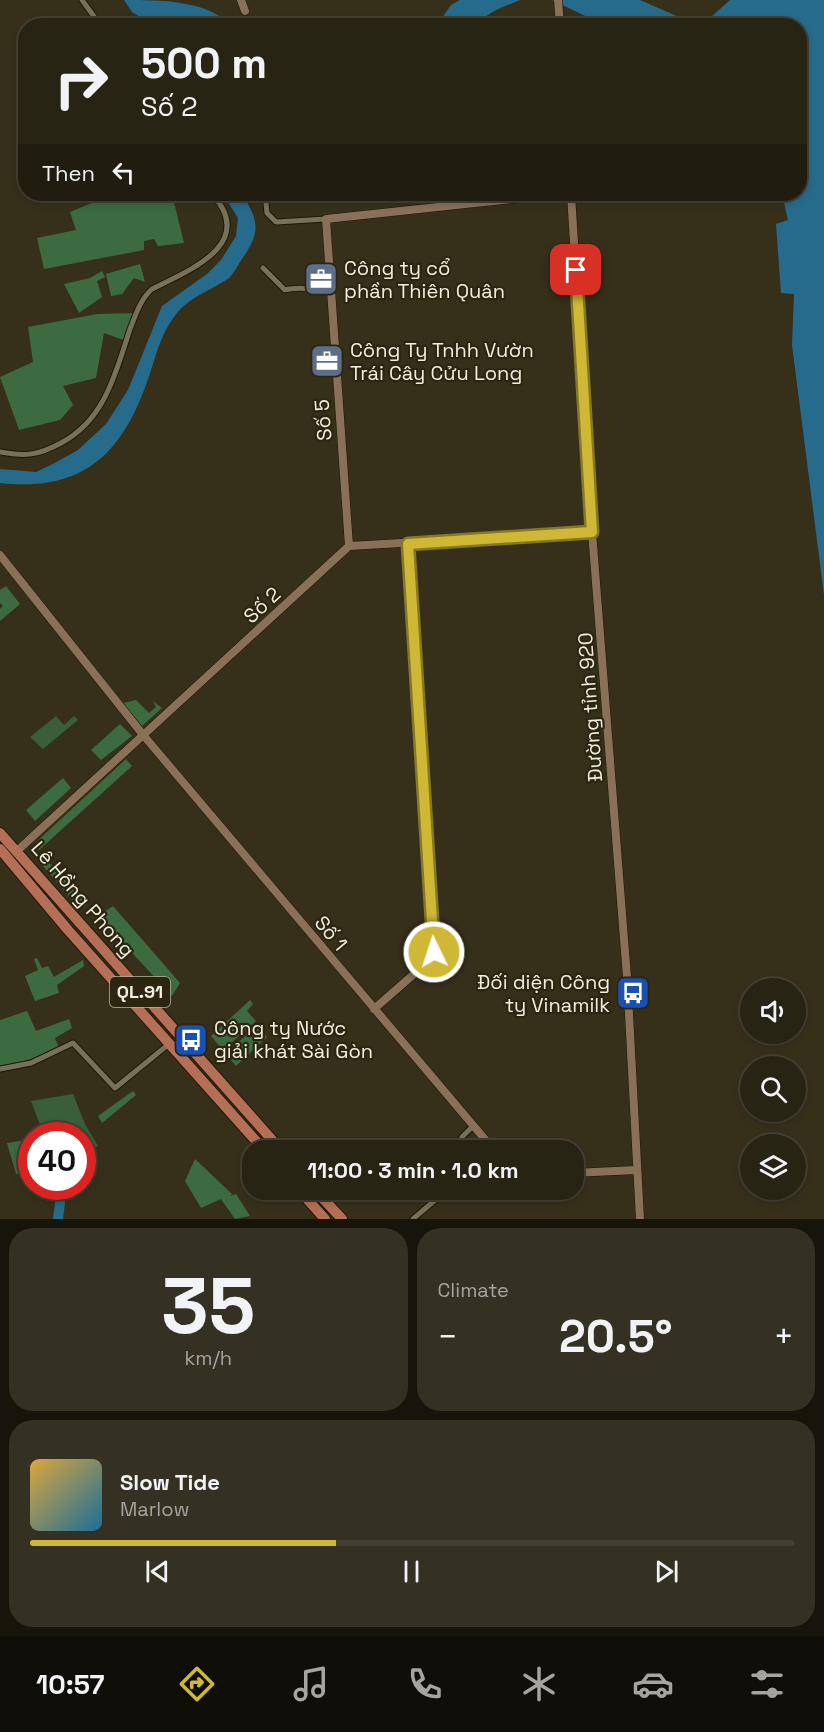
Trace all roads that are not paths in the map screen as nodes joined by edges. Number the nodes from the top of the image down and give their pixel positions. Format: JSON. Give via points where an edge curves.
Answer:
{"nodes":[{"id":1,"x":82,"y":0,"type":"edge"},
{"id":2,"x":241,"y":0,"type":"edge"},
{"id":3,"x":558,"y":0,"type":"edge"},
{"id":4,"x":245,"y":11,"type":"dead end"},
{"id":5,"x":95,"y":18,"type":"edge"},
{"id":6,"x":560,"y":18,"type":"edge"},
{"id":7,"x":216,"y":201,"type":"edge"},
{"id":8,"x":266,"y":201,"type":"edge"},
{"id":9,"x":494,"y":201,"type":"edge"},
{"id":10,"x":571,"y":201,"type":"edge"},
{"id":11,"x":326,"y":219,"type":"junction"},
{"id":12,"x":263,"y":267,"type":"dead end"},
{"id":13,"x":330,"y":289,"type":"junction"},
{"id":14,"x":0,"y":452,"type":"edge"},
{"id":15,"x":592,"y":532,"type":"junction"},
{"id":16,"x":408,"y":544,"type":"junction"},
{"id":17,"x":349,"y":546,"type":"junction"},
{"id":18,"x":0,"y":555,"type":"edge"},
{"id":19,"x":144,"y":736,"type":"junction"},
{"id":20,"x":0,"y":833,"type":"edge"},
{"id":21,"x":0,"y":849,"type":"edge"},
{"id":22,"x":13,"y":854,"type":"junction"},
{"id":23,"x":374,"y":1010,"type":"junction"},
{"id":24,"x":169,"y":1044,"type":"junction"},
{"id":25,"x":0,"y":1069,"type":"edge"},
{"id":26,"x":473,"y":1126,"type":"junction"},
{"id":27,"x":255,"y":1140,"type":"edge"},
{"id":28,"x":272,"y":1140,"type":"edge"},
{"id":29,"x":462,"y":1140,"type":"edge"},
{"id":30,"x":485,"y":1140,"type":"edge"},
{"id":31,"x":636,"y":1170,"type":"junction"},
{"id":32,"x":584,"y":1172,"type":"edge"},
{"id":33,"x":308,"y":1200,"type":"edge"},
{"id":34,"x":324,"y":1200,"type":"edge"},
{"id":35,"x":435,"y":1200,"type":"edge"},
{"id":36,"x":326,"y":1219,"type":"edge"},
{"id":37,"x":342,"y":1219,"type":"edge"},
{"id":38,"x":413,"y":1219,"type":"edge"},
{"id":39,"x":640,"y":1219,"type":"edge"}],
"edges":[{"from":1,"to":5,"type":"street"},
{"from":2,"to":4,"type":"street"},
{"from":3,"to":6,"type":"street"},
{"from":7,"to":14,"type":"street","via":[[226,216],[223,240],[209,258],[144,296],[111,387],[92,417],[71,438],[43,453],[21,457]]},
{"from":8,"to":11,"type":"street","via":[[267,213],[276,222]]},
{"from":9,"to":11,"type":"street"},
{"from":10,"to":15,"type":"street","name":"Đường tỉnh 920"},
{"from":11,"to":13,"type":"street","name":"Số 5"},
{"from":12,"to":13,"type":"street","via":[[285,290]]},
{"from":13,"to":17,"type":"street","name":"Số 5"},
{"from":15,"to":16,"type":"street"},
{"from":15,"to":31,"type":"street","name":"Đường tỉnh 920","via":[[626,966]]},
{"from":16,"to":17,"type":"street"},
{"from":16,"to":23,"type":"street","via":[[434,952]]},
{"from":17,"to":19,"type":"street","name":"Số 2"},
{"from":18,"to":19,"type":"street","name":"Số 1"},
{"from":19,"to":22,"type":"street","name":"Số 2"},
{"from":19,"to":23,"type":"street","name":"Số 1"},
{"from":20,"to":22,"type":"highway","name":"Lê Hồng Phong","number":"QL.91"},
{"from":21,"to":22,"type":"highway","name":"Lê Hồng Phong","number":"QL.91"},
{"from":22,"to":24,"type":"highway","name":"Lê Hồng Phong","number":"QL.91","via":[[68,930]]},
{"from":22,"to":28,"type":"highway","name":"Lê Hồng Phong","number":"QL.91"},
{"from":23,"to":26,"type":"street","name":"Số 1"},
{"from":24,"to":25,"type":"street","via":[[115,1088],[73,1043],[31,1063]]},
{"from":24,"to":27,"type":"highway","name":"Lê Hồng Phong","number":"QL.91"},
{"from":26,"to":29,"type":"street"},
{"from":26,"to":30,"type":"street","name":"Số 1"},
{"from":31,"to":32,"type":"street"},
{"from":31,"to":39,"type":"street","name":"Đường tỉnh 920"},
{"from":33,"to":36,"type":"highway"},
{"from":34,"to":37,"type":"highway"},
{"from":35,"to":38,"type":"street"}]}
